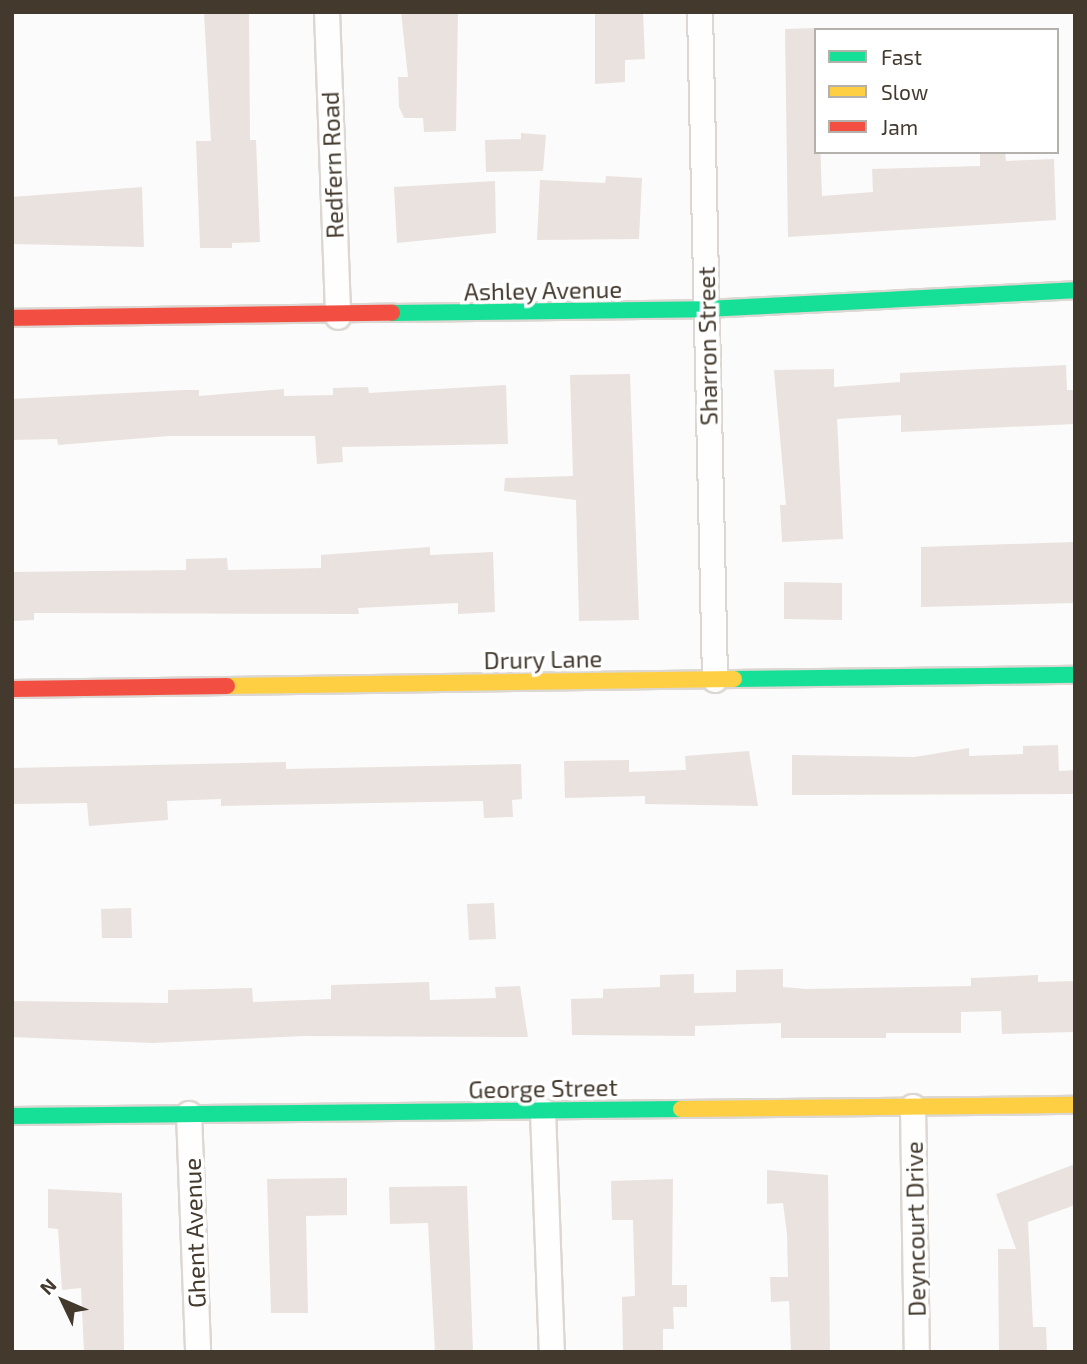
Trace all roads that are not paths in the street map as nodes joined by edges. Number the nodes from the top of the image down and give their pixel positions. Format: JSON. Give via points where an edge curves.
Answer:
{"nodes":[{"id":1,"x":327,"y":12,"type":"edge"},
{"id":2,"x":700,"y":12,"type":"edge"},
{"id":3,"x":1075,"y":290,"type":"edge"},
{"id":4,"x":706,"y":309,"type":"junction"},
{"id":5,"x":338,"y":317,"type":"junction"},
{"id":6,"x":12,"y":318,"type":"edge"},
{"id":7,"x":1075,"y":676,"type":"edge"},
{"id":8,"x":715,"y":680,"type":"junction"},
{"id":9,"x":12,"y":689,"type":"edge"},
{"id":10,"x":1075,"y":1105,"type":"edge"},
{"id":11,"x":913,"y":1107,"type":"junction"},
{"id":12,"x":543,"y":1111,"type":"junction"},
{"id":13,"x":189,"y":1114,"type":"junction"},
{"id":14,"x":12,"y":1116,"type":"edge"},
{"id":15,"x":198,"y":1352,"type":"edge"},
{"id":16,"x":552,"y":1352,"type":"edge"},
{"id":17,"x":917,"y":1352,"type":"edge"}],
"edges":[{"from":1,"to":5,"type":"street","name":"Redfern Road"},
{"from":2,"to":4,"type":"street","name":"Sharron Street"},
{"from":3,"to":4,"type":"street","name":"Ashley Avenue"},
{"from":4,"to":5,"type":"street","name":"Ashley Avenue"},
{"from":4,"to":8,"type":"street","name":"Sharron Street"},
{"from":5,"to":6,"type":"street","name":"Ashley Avenue"},
{"from":7,"to":8,"type":"street","name":"Drury Lane"},
{"from":8,"to":9,"type":"street","name":"Drury Lane"},
{"from":10,"to":11,"type":"street","name":"George Street"},
{"from":11,"to":12,"type":"street","name":"George Street"},
{"from":11,"to":17,"type":"street","name":"Deyncourt Drive"},
{"from":12,"to":13,"type":"street","name":"George Street"},
{"from":12,"to":16,"type":"street"},
{"from":13,"to":14,"type":"street","name":"George Street"},
{"from":13,"to":15,"type":"street","name":"Ghent Avenue"}]}
